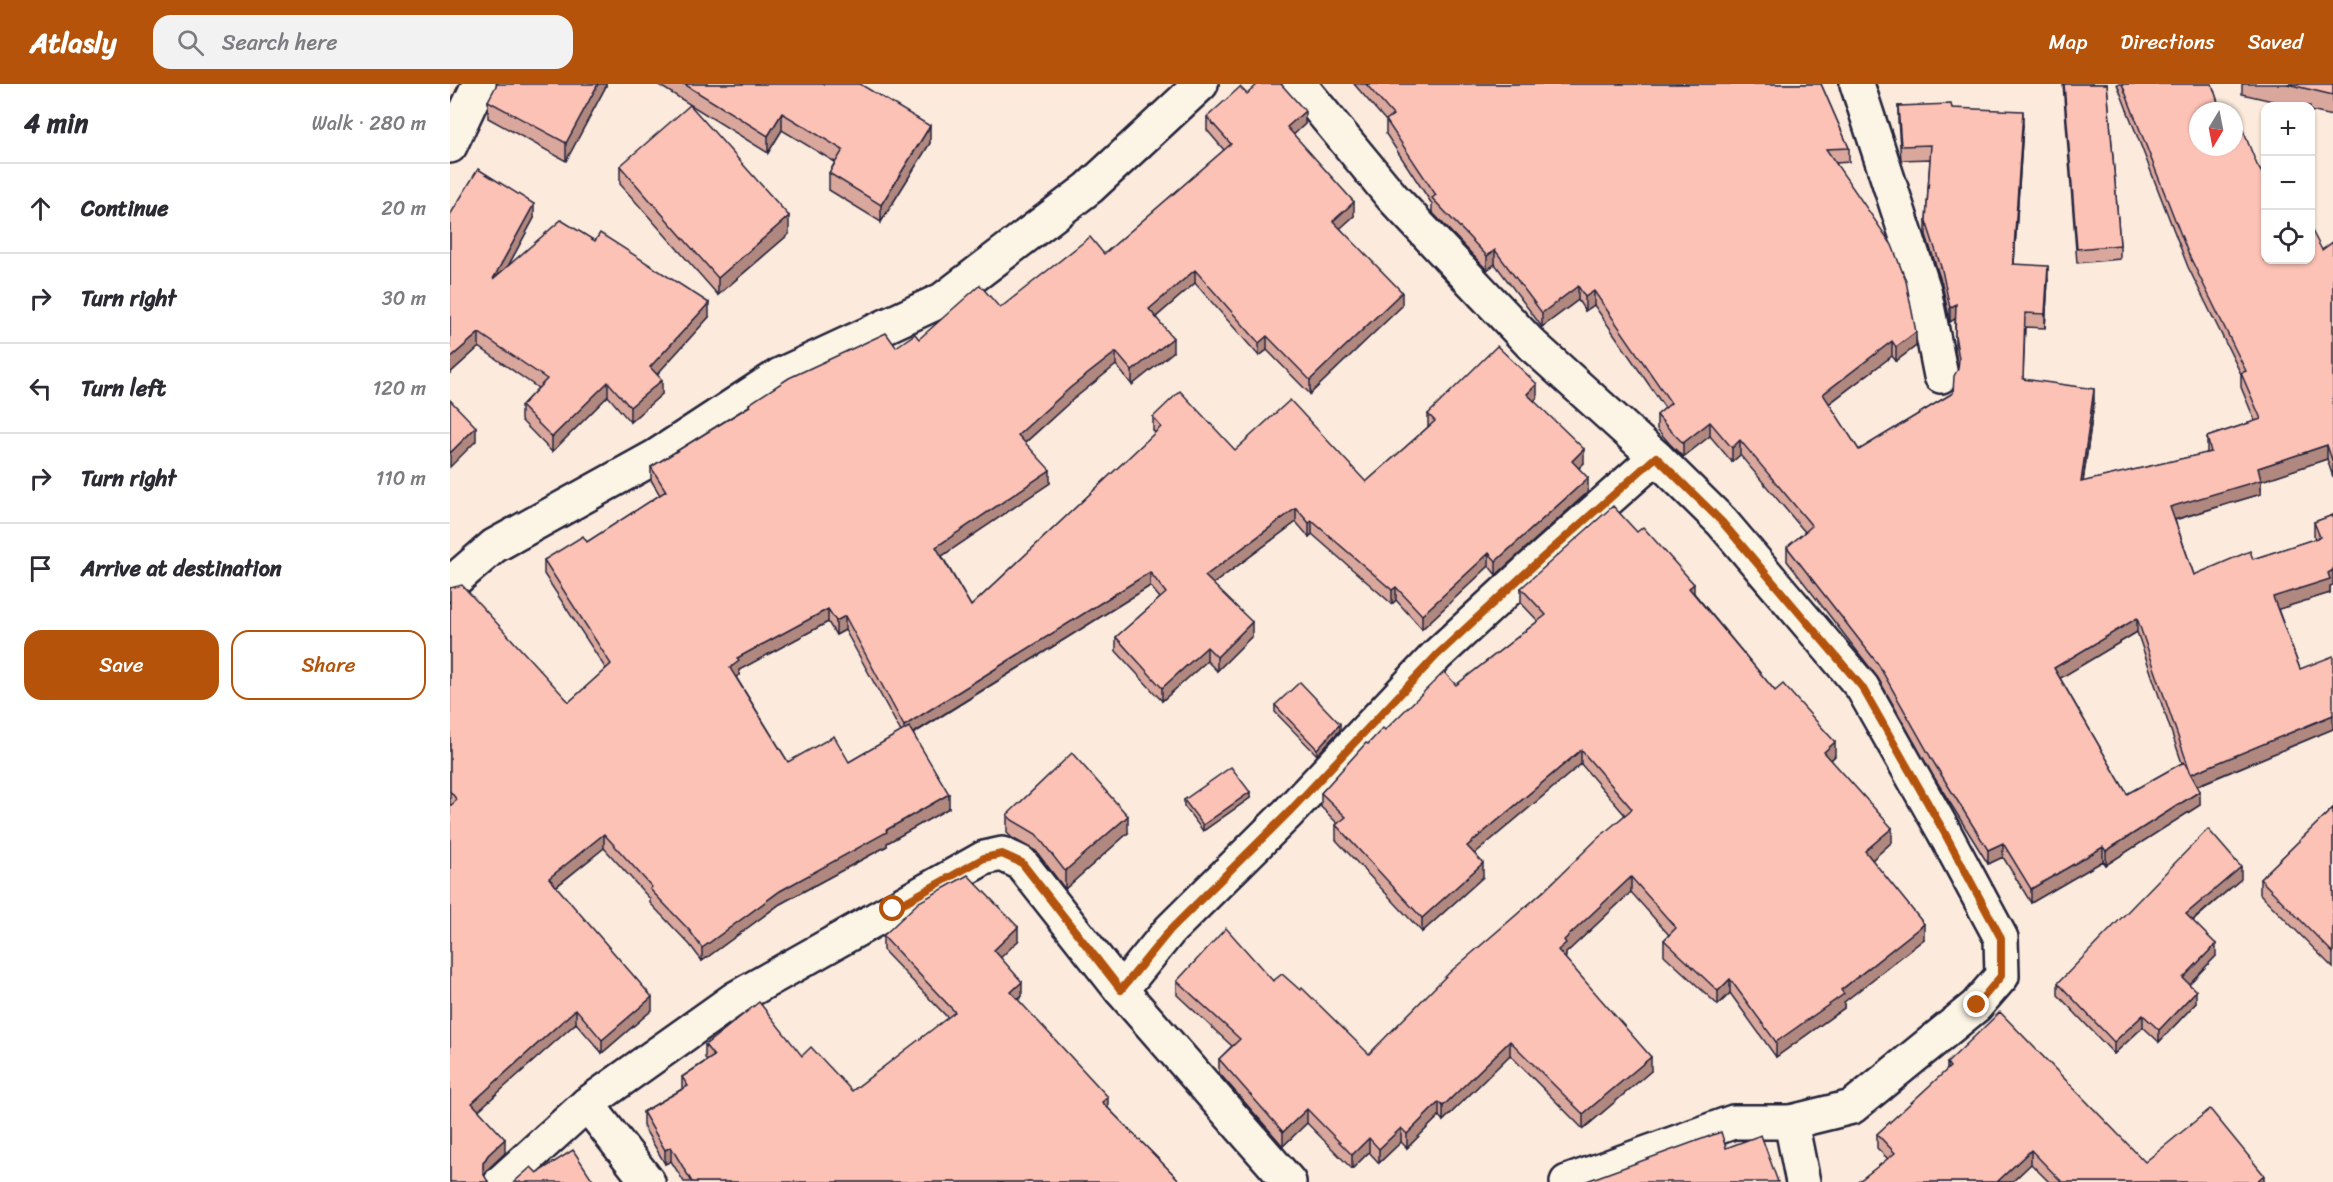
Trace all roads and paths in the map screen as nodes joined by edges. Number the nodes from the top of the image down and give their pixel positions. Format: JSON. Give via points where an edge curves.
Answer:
{"nodes":[{"id":1,"x":479,"y":84,"type":"edge"},
{"id":2,"x":1201,"y":84,"type":"edge"},
{"id":3,"x":1299,"y":84,"type":"edge"},
{"id":4,"x":1857,"y":84,"type":"edge"},
{"id":5,"x":450,"y":146,"type":"edge"},
{"id":6,"x":1941,"y":376,"type":"dead end"},
{"id":7,"x":1656,"y":457,"type":"junction"},
{"id":8,"x":450,"y":584,"type":"edge"},
{"id":9,"x":1121,"y":990,"type":"junction"},
{"id":10,"x":587,"y":1104,"type":"junction"},
{"id":11,"x":1791,"y":1122,"type":"junction"},
{"id":12,"x":501,"y":1182,"type":"edge"},
{"id":13,"x":648,"y":1182,"type":"edge"},
{"id":14,"x":1289,"y":1182,"type":"edge"},
{"id":15,"x":1568,"y":1182,"type":"edge"},
{"id":16,"x":1803,"y":1182,"type":"edge"}],
"edges":[{"from":1,"to":5,"type":"street"},
{"from":2,"to":8,"type":"street","via":[[1089,188],[942,300],[780,375],[655,457],[494,546]]},
{"from":3,"to":7,"type":"street","via":[[1392,198],[1531,344]]},
{"from":4,"to":6,"type":"street","via":[[1924,290]]},
{"from":7,"to":9,"type":"street","via":[[1437,655],[1296,805],[1170,930]]},
{"from":7,"to":11,"type":"street","via":[[1722,522],[1862,687],[2001,938],[2001,976],[1977,1005],[1852,1107]]},
{"from":9,"to":10,"type":"street","via":[[1022,863],[1002,854],[984,858],[736,998]]},
{"from":9,"to":14,"type":"street"},
{"from":10,"to":12,"type":"street"},
{"from":10,"to":13,"type":"street"},
{"from":11,"to":15,"type":"street","via":[[1733,1122]]},
{"from":11,"to":16,"type":"street"}]}
